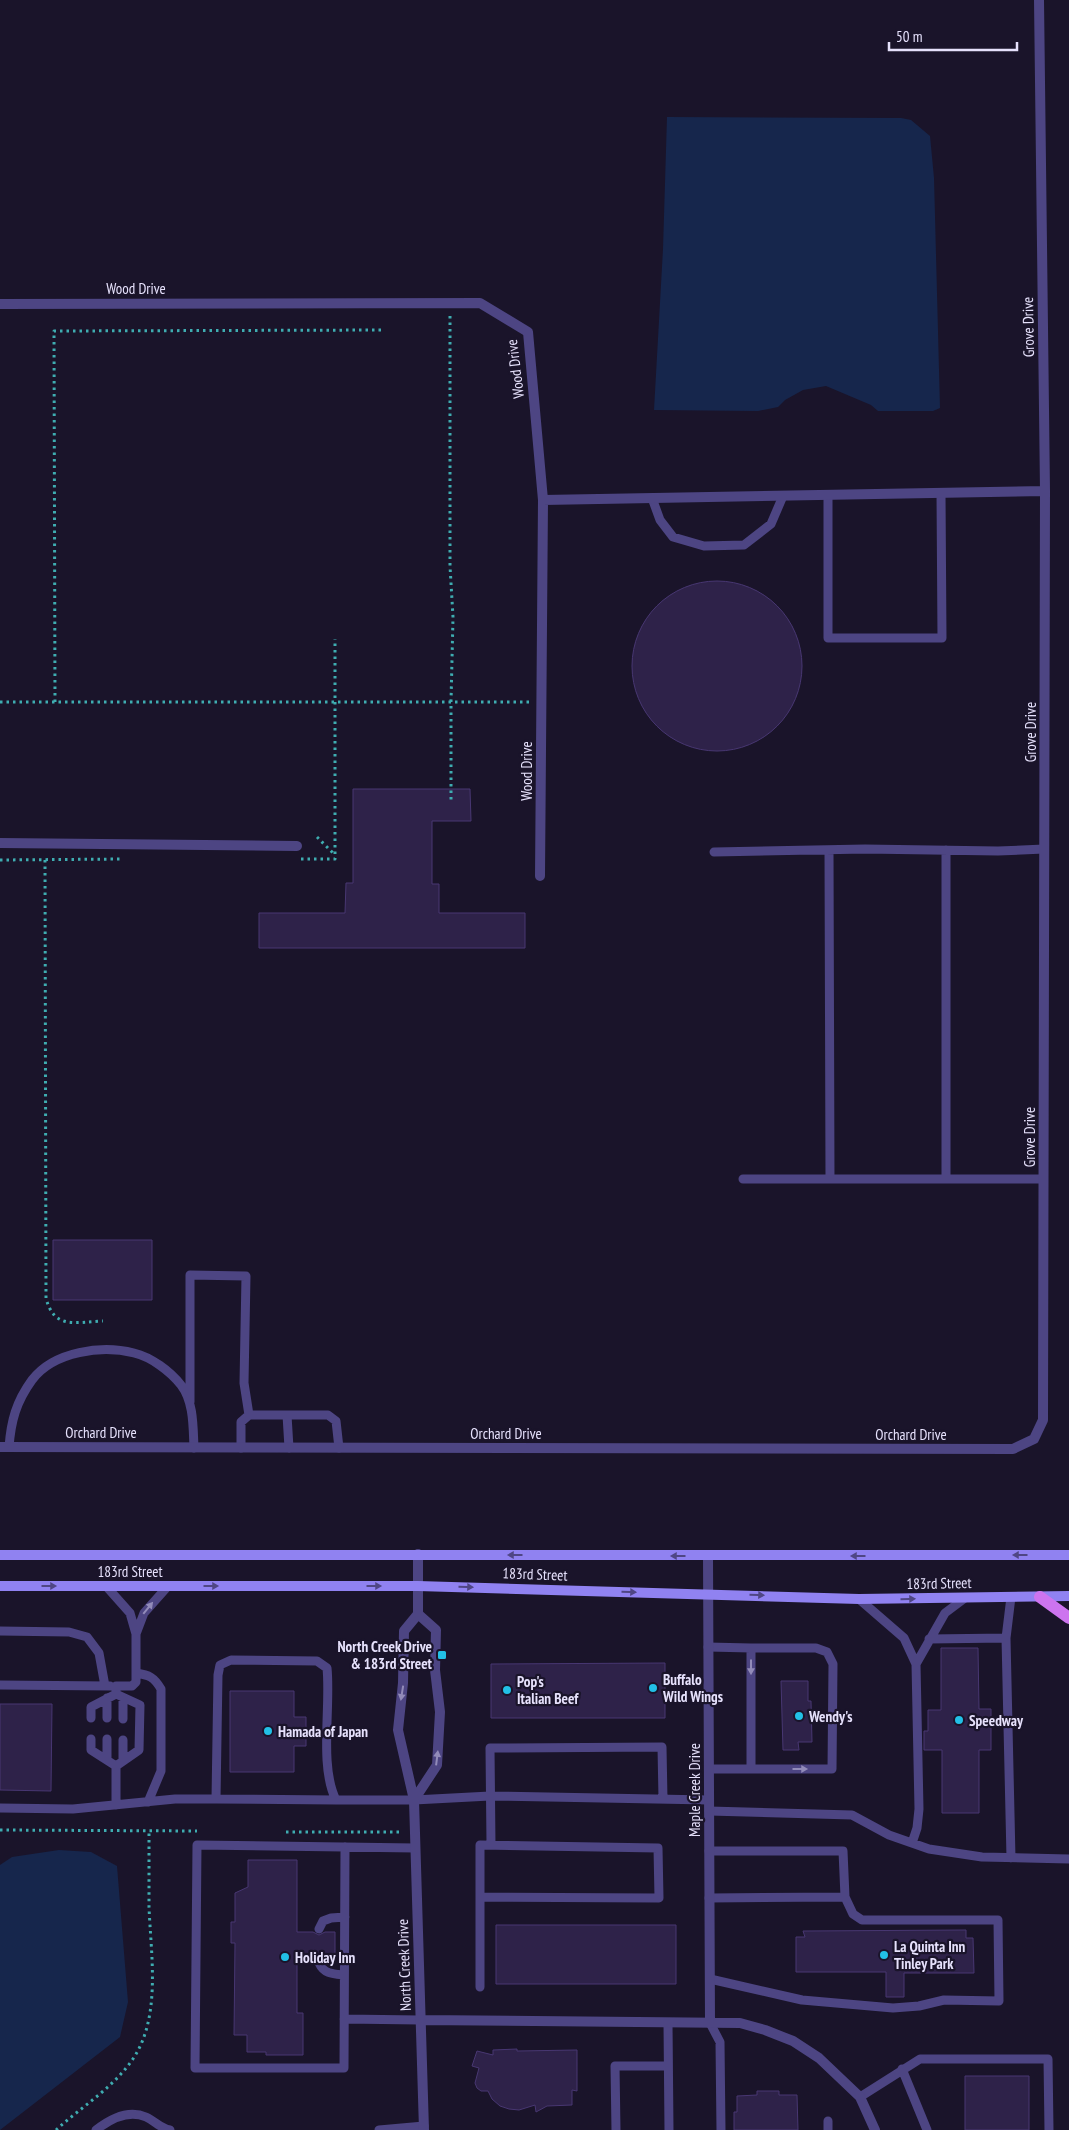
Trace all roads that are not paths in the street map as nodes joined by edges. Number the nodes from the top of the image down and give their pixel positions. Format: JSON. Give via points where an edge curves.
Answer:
{"nodes":[{"id":1,"x":1039,"y":0,"type":"edge"},
{"id":2,"x":0,"y":304,"type":"edge"},
{"id":3,"x":1045,"y":491,"type":"junction"},
{"id":4,"x":941,"y":493,"type":"junction"},
{"id":5,"x":828,"y":495,"type":"junction"},
{"id":6,"x":783,"y":496,"type":"junction"},
{"id":7,"x":652,"y":498,"type":"junction"},
{"id":8,"x":543,"y":500,"type":"junction"},
{"id":9,"x":0,"y":843,"type":"edge"},
{"id":10,"x":297,"y":846,"type":"dead end"},
{"id":11,"x":1044,"y":849,"type":"junction"},
{"id":12,"x":829,"y":850,"type":"junction"},
{"id":13,"x":946,"y":850,"type":"junction"},
{"id":14,"x":714,"y":852,"type":"dead end"},
{"id":15,"x":540,"y":876,"type":"dead end"},
{"id":16,"x":830,"y":1178,"type":"junction"},
{"id":17,"x":946,"y":1178,"type":"junction"},
{"id":18,"x":742,"y":1179,"type":"dead end"},
{"id":19,"x":1044,"y":1179,"type":"junction"},
{"id":20,"x":190,"y":1402,"type":"junction"},
{"id":21,"x":249,"y":1415,"type":"junction"},
{"id":22,"x":287,"y":1415,"type":"junction"},
{"id":23,"x":4,"y":1447,"type":"edge"},
{"id":24,"x":194,"y":1448,"type":"junction"},
{"id":25,"x":242,"y":1448,"type":"junction"},
{"id":26,"x":289,"y":1448,"type":"junction"},
{"id":27,"x":339,"y":1448,"type":"junction"},
{"id":28,"x":1013,"y":1449,"type":"joint"},
{"id":29,"x":418,"y":1554,"type":"junction"},
{"id":30,"x":0,"y":1555,"type":"edge"},
{"id":31,"x":1069,"y":1555,"type":"edge"},
{"id":32,"x":708,"y":1556,"type":"junction"},
{"id":33,"x":0,"y":1586,"type":"edge"},
{"id":34,"x":106,"y":1586,"type":"junction"},
{"id":35,"x":168,"y":1586,"type":"junction"},
{"id":36,"x":418,"y":1586,"type":"junction"},
{"id":37,"x":708,"y":1594,"type":"junction"},
{"id":38,"x":1069,"y":1596,"type":"edge"},
{"id":39,"x":1011,"y":1597,"type":"junction"},
{"id":40,"x":1040,"y":1597,"type":"junction"},
{"id":41,"x":965,"y":1598,"type":"junction"},
{"id":42,"x":859,"y":1599,"type":"junction"},
{"id":43,"x":418,"y":1614,"type":"junction"},
{"id":44,"x":1069,"y":1618,"type":"edge"},
{"id":45,"x":0,"y":1631,"type":"edge"},
{"id":46,"x":136,"y":1634,"type":"junction"},
{"id":47,"x":1006,"y":1638,"type":"junction"},
{"id":48,"x":929,"y":1639,"type":"junction"},
{"id":49,"x":708,"y":1647,"type":"junction"},
{"id":50,"x":751,"y":1648,"type":"junction"},
{"id":51,"x":916,"y":1664,"type":"junction"},
{"id":52,"x":136,"y":1674,"type":"junction"},
{"id":53,"x":0,"y":1685,"type":"edge"},
{"id":54,"x":105,"y":1686,"type":"junction"},
{"id":55,"x":118,"y":1692,"type":"junction"},
{"id":56,"x":107,"y":1698,"type":"junction"},
{"id":57,"x":90,"y":1718,"type":"dead end"},
{"id":58,"x":107,"y":1718,"type":"dead end"},
{"id":59,"x":123,"y":1719,"type":"dead end"},
{"id":60,"x":91,"y":1739,"type":"dead end"},
{"id":61,"x":107,"y":1739,"type":"dead end"},
{"id":62,"x":123,"y":1740,"type":"dead end"},
{"id":63,"x":107,"y":1760,"type":"junction"},
{"id":64,"x":120,"y":1764,"type":"junction"},
{"id":65,"x":709,"y":1768,"type":"junction"},
{"id":66,"x":751,"y":1769,"type":"junction"},
{"id":67,"x":490,"y":1796,"type":"junction"},
{"id":68,"x":216,"y":1799,"type":"junction"},
{"id":69,"x":663,"y":1799,"type":"junction"},
{"id":70,"x":336,"y":1800,"type":"junction"},
{"id":71,"x":414,"y":1800,"type":"junction"},
{"id":72,"x":709,"y":1800,"type":"junction"},
{"id":73,"x":148,"y":1802,"type":"junction"},
{"id":74,"x":116,"y":1805,"type":"junction"},
{"id":75,"x":0,"y":1808,"type":"edge"},
{"id":76,"x":709,"y":1812,"type":"junction"},
{"id":77,"x":912,"y":1843,"type":"junction"},
{"id":78,"x":491,"y":1844,"type":"junction"},
{"id":79,"x":345,"y":1847,"type":"junction"},
{"id":80,"x":415,"y":1848,"type":"junction"},
{"id":81,"x":709,"y":1851,"type":"junction"},
{"id":82,"x":1011,"y":1858,"type":"junction"},
{"id":83,"x":1069,"y":1859,"type":"edge"},
{"id":84,"x":480,"y":1897,"type":"junction"},
{"id":85,"x":845,"y":1897,"type":"junction"},
{"id":86,"x":709,"y":1898,"type":"junction"},
{"id":87,"x":345,"y":1917,"type":"junction"},
{"id":88,"x":319,"y":1929,"type":"dead end"},
{"id":89,"x":319,"y":1963,"type":"dead end"},
{"id":90,"x":344,"y":1975,"type":"junction"},
{"id":91,"x":710,"y":1979,"type":"junction"},
{"id":92,"x":480,"y":1987,"type":"dead end"},
{"id":93,"x":344,"y":2019,"type":"junction"},
{"id":94,"x":420,"y":2020,"type":"junction"},
{"id":95,"x":668,"y":2023,"type":"junction"},
{"id":96,"x":710,"y":2023,"type":"junction"},
{"id":97,"x":668,"y":2066,"type":"junction"},
{"id":98,"x":902,"y":2069,"type":"junction"},
{"id":99,"x":860,"y":2097,"type":"junction"},
{"id":100,"x":424,"y":2128,"type":"edge"},
{"id":101,"x":96,"y":2130,"type":"edge"},
{"id":102,"x":170,"y":2130,"type":"edge"},
{"id":103,"x":379,"y":2130,"type":"edge"},
{"id":104,"x":616,"y":2130,"type":"edge"},
{"id":105,"x":669,"y":2130,"type":"edge"},
{"id":106,"x":721,"y":2130,"type":"edge"},
{"id":107,"x":876,"y":2130,"type":"edge"},
{"id":108,"x":927,"y":2130,"type":"edge"},
{"id":109,"x":1049,"y":2130,"type":"edge"}],
"edges":[{"from":1,"to":3,"type":"street","name":"Grove Drive"},
{"from":2,"to":8,"type":"street","name":"Wood Drive","via":[[480,303],[528,332]]},
{"from":3,"to":4,"type":"street"},
{"from":3,"to":11,"type":"street","name":"Grove Drive"},
{"from":4,"to":5,"type":"street"},
{"from":4,"to":5,"type":"lane","via":[[942,638],[828,638]]},
{"from":5,"to":6,"type":"street"},
{"from":6,"to":7,"type":"street"},
{"from":6,"to":7,"type":"lane","via":[[771,524],[744,545],[736,546],[704,546],[673,536],[660,520]]},
{"from":7,"to":8,"type":"street"},
{"from":8,"to":15,"type":"street","name":"Wood Drive"},
{"from":9,"to":10,"type":"street"},
{"from":11,"to":13,"type":"lane"},
{"from":11,"to":19,"type":"street","name":"Grove Drive"},
{"from":12,"to":13,"type":"lane"},
{"from":12,"to":14,"type":"lane"},
{"from":12,"to":16,"type":"lane"},
{"from":13,"to":17,"type":"lane"},
{"from":16,"to":17,"type":"lane"},
{"from":16,"to":18,"type":"lane"},
{"from":17,"to":19,"type":"lane"},
{"from":19,"to":28,"type":"street","name":"Grove Drive","via":[[1043,1420],[1034,1439]]},
{"from":20,"to":21,"type":"lane","via":[[190,1276],[246,1276],[244,1383]]},
{"from":20,"to":23,"type":"lane","via":[[181,1385],[159,1364],[136,1353],[109,1350],[75,1353],[52,1363],[33,1379],[11,1420]]},
{"from":20,"to":24,"type":"lane"},
{"from":21,"to":22,"type":"lane"},
{"from":21,"to":25,"type":"lane","via":[[242,1422]]},
{"from":22,"to":26,"type":"lane"},
{"from":22,"to":27,"type":"lane","via":[[328,1415],[333,1418],[338,1426]]},
{"from":23,"to":24,"type":"street","name":"Orchard Drive"},
{"from":24,"to":25,"type":"street","name":"Orchard Drive"},
{"from":25,"to":26,"type":"street","name":"Orchard Drive"},
{"from":26,"to":27,"type":"street","name":"Orchard Drive"},
{"from":27,"to":28,"type":"street","name":"Orchard Drive"},
{"from":29,"to":30,"type":"street","name":"183rd Street"},
{"from":32,"to":29,"type":"street","name":"183rd Street","one_way":true},
{"from":29,"to":36,"type":"street"},
{"from":31,"to":32,"type":"street","name":"183rd Street","one_way":true},
{"from":32,"to":37,"type":"street","name":"Maple Creek Drive"},
{"from":33,"to":34,"type":"street","name":"183rd Street","one_way":true},
{"from":34,"to":35,"type":"street","name":"183rd Street"},
{"from":34,"to":46,"type":"lane","via":[[130,1613]]},
{"from":35,"to":36,"type":"street","name":"183rd Street","one_way":true},
{"from":46,"to":35,"type":"lane","one_way":true,"via":[[144,1613]]},
{"from":36,"to":37,"type":"street","name":"183rd Street","one_way":true},
{"from":36,"to":43,"type":"street"},
{"from":37,"to":42,"type":"street","name":"183rd Street","one_way":true},
{"from":37,"to":49,"type":"street","name":"Maple Creek Drive"},
{"from":38,"to":40,"type":"street","name":"183rd Street"},
{"from":39,"to":40,"type":"street","name":"183rd Street"},
{"from":39,"to":41,"type":"street","name":"183rd Street"},
{"from":39,"to":47,"type":"lane"},
{"from":40,"to":44,"type":"main road"},
{"from":42,"to":41,"type":"street","name":"183rd Street","one_way":true},
{"from":41,"to":48,"type":"lane","via":[[945,1613]]},
{"from":42,"to":51,"type":"lane","via":[[904,1638]]},
{"from":43,"to":71,"type":"street","name":"North Creek Drive","one_way":true,"via":[[404,1631],[398,1730]]},
{"from":71,"to":43,"type":"street","one_way":true,"via":[[437,1765],[440,1712],[435,1670],[436,1630]]},
{"from":45,"to":54,"type":"lane","via":[[69,1632],[88,1637],[99,1653]]},
{"from":46,"to":52,"type":"lane"},
{"from":47,"to":48,"type":"lane"},
{"from":47,"to":82,"type":"lane"},
{"from":48,"to":51,"type":"lane"},
{"from":49,"to":50,"type":"lane"},
{"from":49,"to":65,"type":"street","name":"Maple Creek Drive"},
{"from":50,"to":66,"type":"lane","one_way":true},
{"from":66,"to":50,"type":"lane","one_way":true,"via":[[832,1769],[832,1664],[827,1652],[816,1648]]},
{"from":51,"to":77,"type":"lane","via":[[919,1810]]},
{"from":52,"to":55,"type":"lane","via":[[136,1682],[132,1686]]},
{"from":52,"to":73,"type":"lane","via":[[150,1675],[161,1689],[161,1770]]},
{"from":53,"to":54,"type":"lane"},
{"from":54,"to":55,"type":"lane"},
{"from":55,"to":56,"type":"lane"},
{"from":55,"to":59,"type":"lane"},
{"from":55,"to":64,"type":"lane","via":[[140,1706],[139,1750]]},
{"from":56,"to":57,"type":"lane","via":[[90,1707]]},
{"from":56,"to":58,"type":"lane"},
{"from":60,"to":63,"type":"lane","via":[[91,1750]]},
{"from":61,"to":63,"type":"lane"},
{"from":62,"to":64,"type":"lane"},
{"from":63,"to":64,"type":"lane"},
{"from":64,"to":74,"type":"lane"},
{"from":65,"to":66,"type":"lane"},
{"from":65,"to":72,"type":"street","name":"Maple Creek Drive"},
{"from":67,"to":69,"type":"lane"},
{"from":67,"to":69,"type":"lane","via":[[490,1748],[662,1747]]},
{"from":67,"to":71,"type":"lane"},
{"from":67,"to":78,"type":"lane"},
{"from":68,"to":70,"type":"lane"},
{"from":68,"to":70,"type":"lane","via":[[218,1675],[220,1665],[231,1660],[317,1661],[327,1668],[328,1767]]},
{"from":68,"to":73,"type":"lane"},
{"from":69,"to":72,"type":"lane"},
{"from":70,"to":71,"type":"lane"},
{"from":71,"to":80,"type":"street","name":"North Creek Drive"},
{"from":72,"to":76,"type":"street","name":"Maple Creek Drive"},
{"from":73,"to":74,"type":"lane"},
{"from":74,"to":75,"type":"lane","via":[[73,1809]]},
{"from":76,"to":77,"type":"lane","via":[[852,1815]]},
{"from":76,"to":81,"type":"street","name":"Maple Creek Drive"},
{"from":77,"to":82,"type":"lane","via":[[929,1850]]},
{"from":78,"to":84,"type":"lane","via":[[480,1845]]},
{"from":78,"to":84,"type":"lane","via":[[658,1848],[659,1898]]},
{"from":79,"to":80,"type":"lane"},
{"from":79,"to":87,"type":"lane"},
{"from":79,"to":93,"type":"lane","via":[[197,1845],[195,2068],[344,2068]]},
{"from":80,"to":94,"type":"street","name":"North Creek Drive"},
{"from":81,"to":85,"type":"lane","via":[[844,1851]]},
{"from":81,"to":86,"type":"street","name":"Maple Creek Drive"},
{"from":82,"to":83,"type":"lane"},
{"from":84,"to":92,"type":"lane"},
{"from":85,"to":86,"type":"lane"},
{"from":85,"to":91,"type":"lane","via":[[853,1914],[862,1920],[998,1920],[999,2001],[944,2000],[892,2008],[802,2000]]},
{"from":86,"to":91,"type":"street","name":"Maple Creek Drive"},
{"from":87,"to":88,"type":"lane","via":[[323,1921]]},
{"from":87,"to":90,"type":"lane"},
{"from":89,"to":90,"type":"lane","via":[[329,1974]]},
{"from":90,"to":93,"type":"lane"},
{"from":91,"to":96,"type":"street","name":"Maple Creek Drive"},
{"from":93,"to":94,"type":"lane"},
{"from":94,"to":95,"type":"street"},
{"from":94,"to":100,"type":"street","name":"North Creek Drive"},
{"from":95,"to":96,"type":"street"},
{"from":95,"to":97,"type":"lane"},
{"from":96,"to":99,"type":"street","via":[[740,2023],[793,2041],[819,2058]]},
{"from":96,"to":106,"type":"lane","via":[[720,2042]]},
{"from":97,"to":104,"type":"lane","via":[[615,2066]]},
{"from":97,"to":105,"type":"lane"},
{"from":98,"to":99,"type":"lane"},
{"from":98,"to":108,"type":"lane"},
{"from":98,"to":109,"type":"lane","via":[[920,2059],[1048,2059]]},
{"from":99,"to":107,"type":"street"},
{"from":100,"to":103,"type":"lane"},
{"from":101,"to":102,"type":"lane","via":[[110,2119],[127,2114],[145,2117]]}]}
